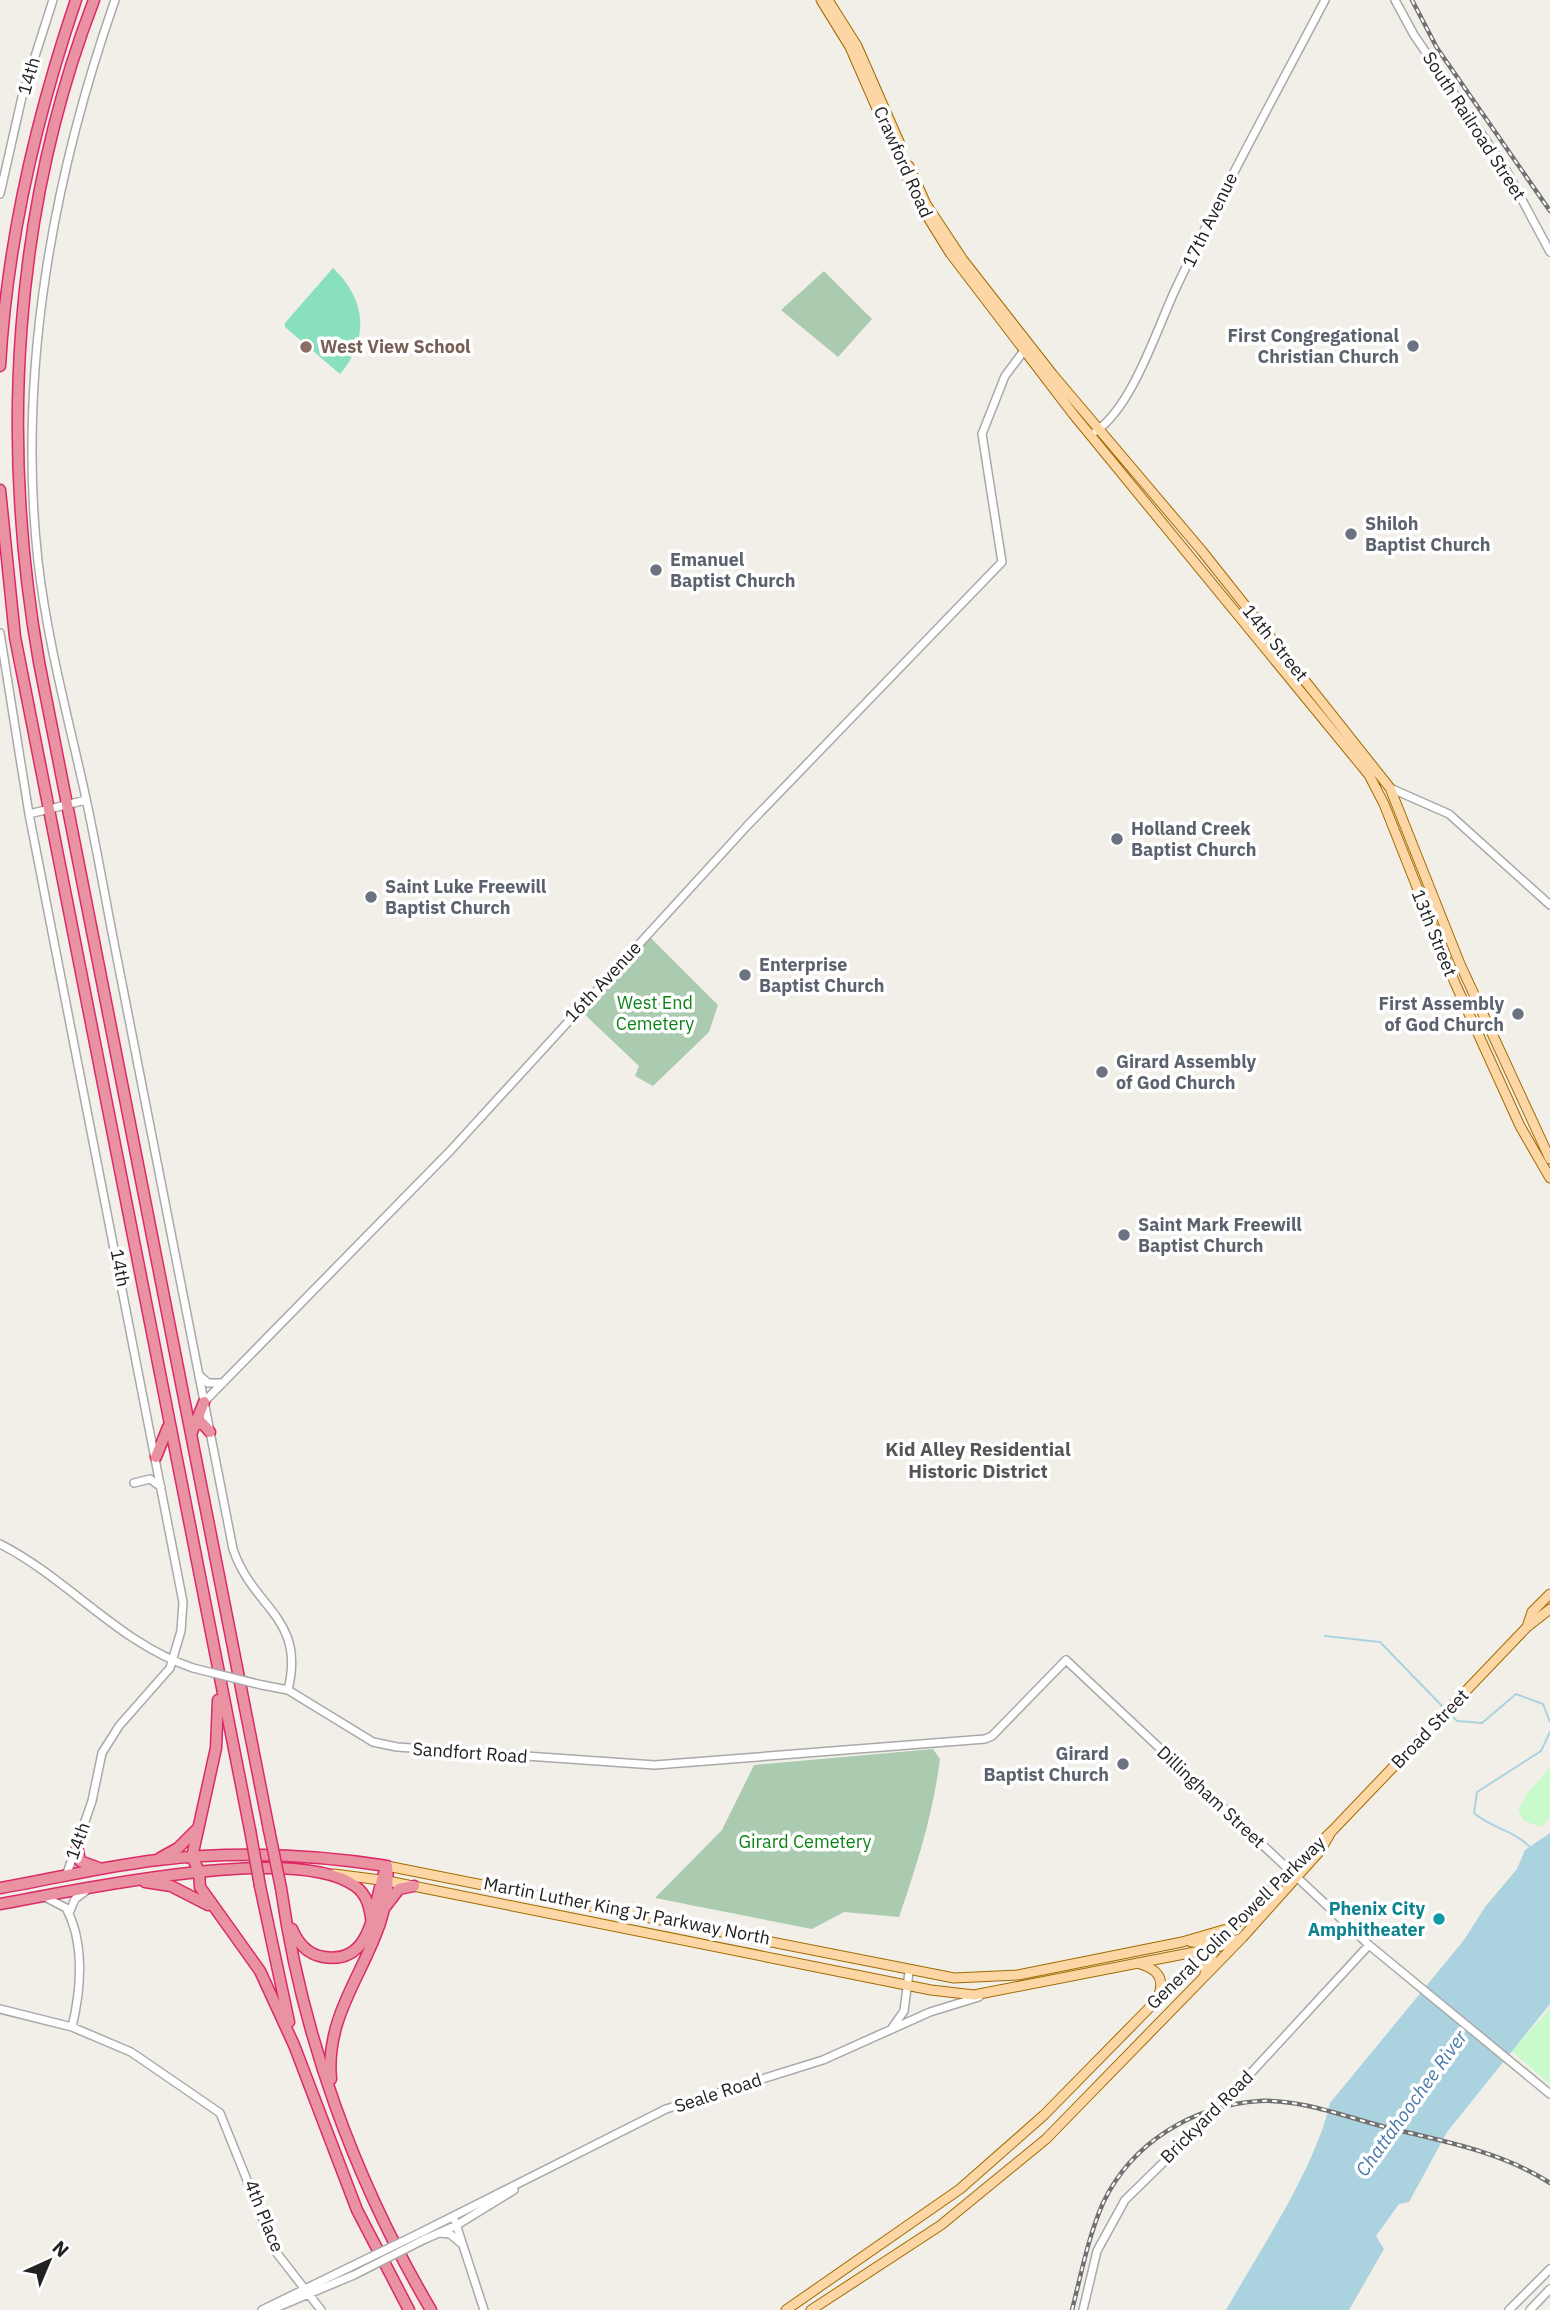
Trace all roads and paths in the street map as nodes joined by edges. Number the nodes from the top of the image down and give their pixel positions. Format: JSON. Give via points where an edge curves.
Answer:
{"nodes":[{"id":1,"x":53,"y":0,"type":"edge"},
{"id":2,"x":76,"y":0,"type":"edge"},
{"id":3,"x":94,"y":0,"type":"edge"},
{"id":4,"x":115,"y":0,"type":"edge"},
{"id":5,"x":821,"y":0,"type":"edge"},
{"id":6,"x":828,"y":0,"type":"edge"},
{"id":7,"x":1325,"y":0,"type":"edge"},
{"id":8,"x":1395,"y":0,"type":"edge"},
{"id":9,"x":0,"y":194,"type":"edge"},
{"id":10,"x":1550,"y":252,"type":"edge"},
{"id":11,"x":1027,"y":348,"type":"junction"},
{"id":12,"x":0,"y":366,"type":"edge"},
{"id":13,"x":1095,"y":431,"type":"junction"},
{"id":14,"x":0,"y":490,"type":"edge"},
{"id":15,"x":0,"y":633,"type":"edge"},
{"id":16,"x":1390,"y":788,"type":"junction"},
{"id":17,"x":86,"y":800,"type":"junction"},
{"id":18,"x":67,"y":805,"type":"junction"},
{"id":19,"x":50,"y":810,"type":"junction"},
{"id":20,"x":29,"y":814,"type":"junction"},
{"id":21,"x":1395,"y":837,"type":"joint"},
{"id":22,"x":1550,"y":905,"type":"edge"},
{"id":23,"x":1550,"y":1159,"type":"edge"},
{"id":24,"x":1550,"y":1178,"type":"edge"},
{"id":25,"x":198,"y":1372,"type":"junction"},
{"id":26,"x":224,"y":1383,"type":"junction"},
{"id":27,"x":183,"y":1397,"type":"junction"},
{"id":28,"x":204,"y":1402,"type":"junction"},
{"id":29,"x":169,"y":1425,"type":"junction"},
{"id":30,"x":192,"y":1430,"type":"junction"},
{"id":31,"x":210,"y":1432,"type":"junction"},
{"id":32,"x":156,"y":1457,"type":"junction"},
{"id":33,"x":176,"y":1464,"type":"junction"},
{"id":34,"x":134,"y":1483,"type":"dead end"},
{"id":35,"x":164,"y":1492,"type":"junction"},
{"id":36,"x":0,"y":1544,"type":"edge"},
{"id":37,"x":1550,"y":1594,"type":"edge"},
{"id":38,"x":1550,"y":1609,"type":"edge"},
{"id":39,"x":1527,"y":1628,"type":"junction"},
{"id":40,"x":174,"y":1660,"type":"junction"},
{"id":41,"x":215,"y":1665,"type":"junction"},
{"id":42,"x":288,"y":1690,"type":"junction"},
{"id":43,"x":992,"y":1736,"type":"joint"},
{"id":44,"x":196,"y":1830,"type":"junction"},
{"id":45,"x":1332,"y":1830,"type":"junction"},
{"id":46,"x":77,"y":1846,"type":"junction"},
{"id":47,"x":192,"y":1857,"type":"junction"},
{"id":48,"x":156,"y":1860,"type":"junction"},
{"id":49,"x":387,"y":1866,"type":"junction"},
{"id":50,"x":102,"y":1869,"type":"junction"},
{"id":51,"x":1289,"y":1870,"type":"junction"},
{"id":52,"x":199,"y":1871,"type":"junction"},
{"id":53,"x":312,"y":1872,"type":"junction"},
{"id":54,"x":66,"y":1876,"type":"junction"},
{"id":55,"x":1298,"y":1878,"type":"junction"},
{"id":56,"x":135,"y":1880,"type":"junction"},
{"id":57,"x":384,"y":1880,"type":"junction"},
{"id":58,"x":414,"y":1886,"type":"junction"},
{"id":59,"x":90,"y":1887,"type":"junction"},
{"id":60,"x":0,"y":1888,"type":"edge"},
{"id":61,"x":43,"y":1896,"type":"junction"},
{"id":62,"x":0,"y":1904,"type":"edge"},
{"id":63,"x":216,"y":1910,"type":"junction"},
{"id":64,"x":284,"y":1912,"type":"junction"},
{"id":65,"x":383,"y":1912,"type":"junction"},
{"id":66,"x":69,"y":1913,"type":"junction"},
{"id":67,"x":372,"y":1923,"type":"junction"},
{"id":68,"x":1232,"y":1927,"type":"junction"},
{"id":69,"x":1242,"y":1938,"type":"junction"},
{"id":70,"x":1182,"y":1942,"type":"junction"},
{"id":71,"x":1369,"y":1945,"type":"junction"},
{"id":72,"x":1212,"y":1948,"type":"junction"},
{"id":73,"x":1126,"y":1953,"type":"junction"},
{"id":74,"x":1132,"y":1964,"type":"junction"},
{"id":75,"x":909,"y":1972,"type":"junction"},
{"id":76,"x":1203,"y":1978,"type":"junction"},
{"id":77,"x":906,"y":1985,"type":"junction"},
{"id":78,"x":996,"y":1992,"type":"junction"},
{"id":79,"x":1157,"y":2000,"type":"junction"},
{"id":80,"x":0,"y":2009,"type":"edge"},
{"id":81,"x":72,"y":2027,"type":"junction"},
{"id":82,"x":884,"y":2035,"type":"junction"},
{"id":83,"x":294,"y":2045,"type":"junction"},
{"id":84,"x":1550,"y":2094,"type":"edge"},
{"id":85,"x":333,"y":2097,"type":"junction"},
{"id":86,"x":558,"y":2164,"type":"junction"},
{"id":87,"x":454,"y":2215,"type":"junction"},
{"id":88,"x":457,"y":2225,"type":"junction"},
{"id":89,"x":439,"y":2233,"type":"junction"},
{"id":90,"x":420,"y":2237,"type":"junction"},
{"id":91,"x":463,"y":2245,"type":"junction"},
{"id":92,"x":1550,"y":2269,"type":"edge"},
{"id":93,"x":303,"y":2289,"type":"junction"},
{"id":94,"x":1550,"y":2290,"type":"edge"},
{"id":95,"x":310,"y":2296,"type":"junction"},
{"id":96,"x":262,"y":2310,"type":"edge"},
{"id":97,"x":269,"y":2310,"type":"edge"},
{"id":98,"x":321,"y":2310,"type":"edge"},
{"id":99,"x":409,"y":2310,"type":"edge"},
{"id":100,"x":432,"y":2310,"type":"edge"},
{"id":101,"x":484,"y":2310,"type":"edge"},
{"id":102,"x":786,"y":2310,"type":"edge"},
{"id":103,"x":811,"y":2310,"type":"edge"},
{"id":104,"x":1083,"y":2310,"type":"edge"},
{"id":105,"x":1510,"y":2310,"type":"edge"},
{"id":106,"x":1530,"y":2310,"type":"edge"}],
"edges":[{"from":1,"to":9,"type":"street","name":"14th","via":[[22,97]]},
{"from":2,"to":12,"type":"highway","via":[[38,123],[9,271]]},
{"from":3,"to":18,"type":"highway","via":[[67,79],[40,192],[22,313],[17,391],[17,469],[26,585]]},
{"from":4,"to":17,"type":"street","via":[[63,178],[47,266],[36,377],[38,559]]},
{"from":5,"to":11,"type":"main road","name":"Crawford Road","via":[[850,47],[932,226]]},
{"from":6,"to":11,"type":"main road","name":"Crawford Road","via":[[857,46],[926,204]]},
{"from":7,"to":13,"type":"street","name":"17th Avenue","via":[[1232,175],[1143,365]]},
{"from":8,"to":10,"type":"street","name":"South Railroad Street","via":[[1505,168]]},
{"from":11,"to":13,"type":"main road","name":"14th Street"},
{"from":11,"to":26,"type":"street","name":"16th Avenue","via":[[1006,376],[982,434],[1002,562],[747,826],[451,1150]]},
{"from":13,"to":16,"type":"main road","name":"14th Street","via":[[1202,551]]},
{"from":13,"to":21,"type":"main road","name":"14th Street","via":[[1369,775]]},
{"from":14,"to":19,"type":"highway","via":[[9,598]]},
{"from":15,"to":20,"type":"street","name":"14th"},
{"from":16,"to":22,"type":"street","name":"14th Street","via":[[1449,814]]},
{"from":16,"to":23,"type":"main road","name":"13th Street","via":[[1460,964]]},
{"from":17,"to":18,"type":"street"},
{"from":17,"to":25,"type":"street"},
{"from":18,"to":19,"type":"street"},
{"from":18,"to":27,"type":"highway"},
{"from":19,"to":20,"type":"street"},
{"from":19,"to":29,"type":"highway"},
{"from":20,"to":32,"type":"street","name":"14th"},
{"from":21,"to":24,"type":"main road","name":"13th Street","via":[[1455,984],[1520,1126]]},
{"from":25,"to":26,"type":"street","via":[[208,1383]]},
{"from":25,"to":28,"type":"street"},
{"from":26,"to":28,"type":"street","name":"16th Avenue"},
{"from":27,"to":28,"type":"highway","via":[[191,1407]]},
{"from":27,"to":30,"type":"highway"},
{"from":28,"to":30,"type":"highway"},
{"from":28,"to":31,"type":"street"},
{"from":29,"to":32,"type":"highway"},
{"from":29,"to":33,"type":"highway"},
{"from":30,"to":31,"type":"highway","via":[[202,1423]]},
{"from":30,"to":64,"type":"highway","bridge":true},
{"from":31,"to":42,"type":"street","via":[[237,1561],[291,1642]]},
{"from":32,"to":33,"type":"highway","via":[[167,1455]]},
{"from":32,"to":35,"type":"street","name":"14th"},
{"from":33,"to":41,"type":"highway"},
{"from":34,"to":35,"type":"street","via":[[152,1480]]},
{"from":35,"to":40,"type":"street","name":"14th","via":[[183,1602]]},
{"from":36,"to":40,"type":"street","name":"Sandfort Road","via":[[36,1564],[139,1643]]},
{"from":37,"to":39,"type":"main road","name":"Broad Street","via":[[1532,1612]]},
{"from":38,"to":39,"type":"main road","name":"Broad Street"},
{"from":39,"to":45,"type":"main road","name":"Broad Street"},
{"from":40,"to":42,"type":"street","name":"Sandfort Road","bridge":true},
{"from":40,"to":46,"type":"street","name":"14th","via":[[104,1747]]},
{"from":41,"to":44,"type":"highway","via":[[218,1735]]},
{"from":41,"to":83,"type":"highway","bridge":true},
{"from":42,"to":43,"type":"street","name":"Sandfort Road","via":[[384,1746],[616,1763],[693,1763]]},
{"from":43,"to":51,"type":"street","name":"Dillingham Street","via":[[1066,1660]]},
{"from":44,"to":47,"type":"highway"},
{"from":44,"to":48,"type":"highway","via":[[178,1848]]},
{"from":45,"to":51,"type":"main road","name":"General Colin Powell Parkway"},
{"from":45,"to":55,"type":"main road","name":"General Colin Powell Parkway"},
{"from":46,"to":50,"type":"highway","via":[[82,1863]]},
{"from":46,"to":54,"type":"street","name":"14th"},
{"from":47,"to":48,"type":"highway","name":"Martin Luther King Jr Parkway North"},
{"from":47,"to":49,"type":"highway","name":"Martin Luther King Jr Parkway North","via":[[282,1854]]},
{"from":47,"to":52,"type":"highway"},
{"from":48,"to":50,"type":"highway","name":"Martin Luther King Jr Parkway North"},
{"from":49,"to":57,"type":"highway"},
{"from":49,"to":75,"type":"main road","name":"Martin Luther King Jr Parkway North"},
{"from":50,"to":54,"type":"highway","name":"Martin Luther King Jr Parkway North"},
{"from":51,"to":55,"type":"street","name":"Dillingham Street"},
{"from":51,"to":68,"type":"main road","name":"General Colin Powell Parkway"},
{"from":52,"to":53,"type":"highway","name":"Martin Luther King Jr Parkway North"},
{"from":52,"to":56,"type":"highway","name":"Martin Luther King Jr Parkway North"},
{"from":52,"to":63,"type":"highway","via":[[200,1887]]},
{"from":53,"to":57,"type":"main road","name":"Martin Luther King Jr Parkway North"},
{"from":53,"to":67,"type":"highway","via":[[357,1887],[368,1902]]},
{"from":54,"to":60,"type":"highway","name":"Martin Luther King Jr Parkway North"},
{"from":54,"to":61,"type":"highway"},
{"from":55,"to":69,"type":"main road","name":"General Colin Powell Parkway"},
{"from":55,"to":71,"type":"street","name":"Dillingham Street"},
{"from":56,"to":59,"type":"highway","name":"Martin Luther King Jr Parkway North"},
{"from":56,"to":63,"type":"highway","via":[[171,1886]]},
{"from":57,"to":58,"type":"main road","name":"Martin Luther King Jr Parkway North"},
{"from":57,"to":65,"type":"highway"},
{"from":57,"to":67,"type":"highway"},
{"from":58,"to":65,"type":"highway","via":[[396,1891]]},
{"from":58,"to":77,"type":"main road","name":"Martin Luther King Jr Parkway North"},
{"from":59,"to":61,"type":"highway","name":"Martin Luther King Jr Parkway North"},
{"from":59,"to":66,"type":"street","name":"14th","via":[[75,1899]]},
{"from":61,"to":62,"type":"highway","name":"Martin Luther King Jr Parkway North"},
{"from":61,"to":66,"type":"street","via":[[63,1903]]},
{"from":63,"to":83,"type":"highway","via":[[260,1971]]},
{"from":64,"to":67,"type":"highway","via":[[296,1938],[306,1950],[321,1957],[354,1950]]},
{"from":64,"to":85,"type":"highway","via":[[310,2024]]},
{"from":65,"to":85,"type":"highway","via":[[331,2039]]},
{"from":66,"to":81,"type":"street","via":[[81,1975]]},
{"from":68,"to":70,"type":"main road","name":"Martin Luther King Jr Parkway North"},
{"from":68,"to":72,"type":"main road","name":"General Colin Powell Parkway"},
{"from":69,"to":72,"type":"main road","name":"Martin Luther King Jr Parkway North"},
{"from":69,"to":76,"type":"main road","name":"General Colin Powell Parkway"},
{"from":70,"to":72,"type":"main road"},
{"from":70,"to":73,"type":"main road","name":"Martin Luther King Jr Parkway North"},
{"from":71,"to":84,"type":"street","name":"Dillingham Street"},
{"from":71,"to":104,"type":"street","name":"Brickyard Road","via":[[1214,2113],[1125,2200],[1097,2251]]},
{"from":72,"to":74,"type":"main road","name":"Martin Luther King Jr Parkway North"},
{"from":72,"to":76,"type":"main road"},
{"from":72,"to":79,"type":"main road","name":"General Colin Powell Parkway"},
{"from":73,"to":74,"type":"main road"},
{"from":73,"to":75,"type":"main road","name":"Martin Luther King Jr Parkway North","via":[[993,1978]]},
{"from":74,"to":78,"type":"main road","name":"Martin Luther King Jr Parkway North"},
{"from":74,"to":79,"type":"main road","via":[[1157,1971],[1161,1978]]},
{"from":75,"to":77,"type":"street"},
{"from":76,"to":103,"type":"main road","name":"General Colin Powell Parkway","via":[[1074,2112],[1017,2164],[941,2225]]},
{"from":77,"to":78,"type":"main road","name":"Martin Luther King Jr Parkway North","via":[[974,1995]]},
{"from":77,"to":82,"type":"street","via":[[904,2011]]},
{"from":78,"to":82,"type":"street","name":"Seale Road","via":[[930,2012]]},
{"from":79,"to":102,"type":"main road","name":"General Colin Powell Parkway","via":[[1044,2115],[960,2189]]},
{"from":80,"to":81,"type":"street"},
{"from":81,"to":93,"type":"street","name":"4th Place","via":[[148,2061],[220,2113],[276,2252]]},
{"from":82,"to":86,"type":"street","name":"Seale Road","via":[[823,2060],[666,2109]]},
{"from":83,"to":99,"type":"highway","via":[[357,2210]]},
{"from":85,"to":100,"type":"highway","via":[[374,2200]]},
{"from":86,"to":87,"type":"street","name":"Seale Road"},
{"from":86,"to":88,"type":"street","name":"Seale Road"},
{"from":87,"to":88,"type":"street"},
{"from":87,"to":90,"type":"street","name":"Seale Road"},
{"from":88,"to":89,"type":"street","name":"Seale Road"},
{"from":88,"to":91,"type":"street"},
{"from":89,"to":90,"type":"street","name":"Seale Road"},
{"from":89,"to":91,"type":"street","via":[[453,2236]]},
{"from":90,"to":93,"type":"street","name":"Seale Road","bridge":true},
{"from":90,"to":95,"type":"street","name":"Seale Road","bridge":true},
{"from":91,"to":101,"type":"street"},
{"from":92,"to":105,"type":"street"},
{"from":93,"to":95,"type":"street","name":"4th Place"},
{"from":93,"to":96,"type":"street","name":"Seale Road"},
{"from":94,"to":106,"type":"street"},
{"from":95,"to":97,"type":"street","name":"Seale Road"},
{"from":95,"to":98,"type":"street","name":"4th Place"}]}
